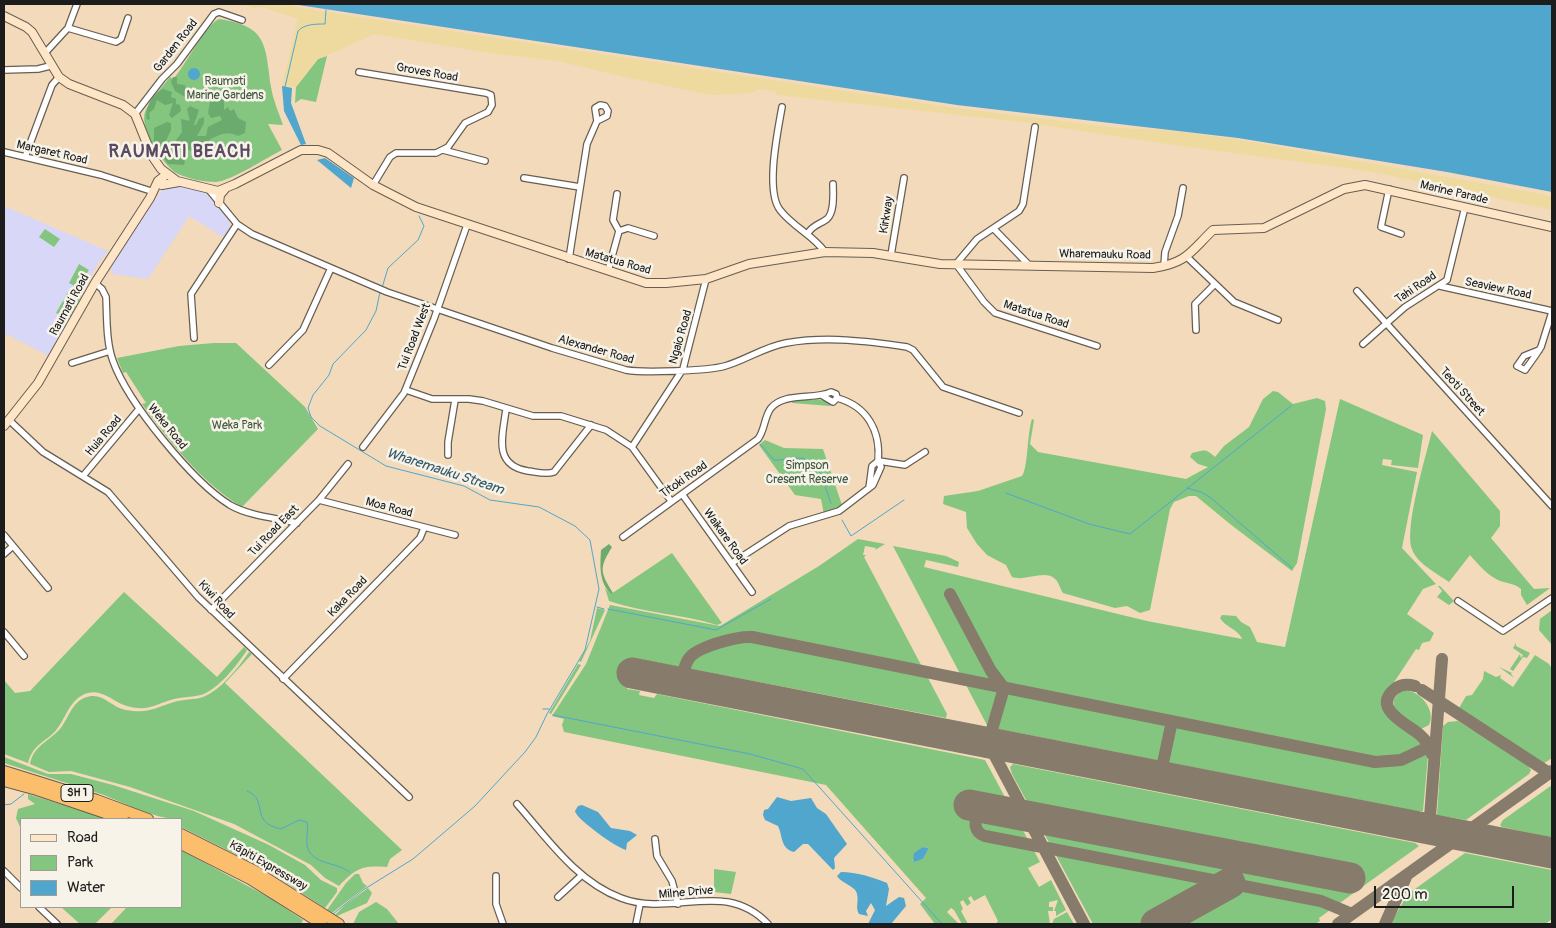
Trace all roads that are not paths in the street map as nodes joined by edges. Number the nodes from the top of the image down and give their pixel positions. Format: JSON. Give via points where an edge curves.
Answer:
{"nodes":[{"id":1,"x":77,"y":4,"type":"edge"},
{"id":2,"x":4,"y":16,"type":"edge"},
{"id":3,"x":128,"y":18,"type":"dead end"},
{"id":4,"x":242,"y":20,"type":"dead end"},
{"id":5,"x":68,"y":28,"type":"junction"},
{"id":6,"x":44,"y":53,"type":"junction"},
{"id":7,"x":50,"y":66,"type":"junction"},
{"id":8,"x":4,"y":70,"type":"edge"},
{"id":9,"x":359,"y":72,"type":"dead end"},
{"id":10,"x":59,"y":77,"type":"junction"},
{"id":11,"x":782,"y":107,"type":"dead end"},
{"id":12,"x":135,"y":114,"type":"junction"},
{"id":13,"x":597,"y":121,"type":"dead end"},
{"id":14,"x":1035,"y":127,"type":"dead end"},
{"id":15,"x":443,"y":150,"type":"junction"},
{"id":16,"x":4,"y":152,"type":"edge"},
{"id":17,"x":25,"y":157,"type":"junction"},
{"id":18,"x":485,"y":161,"type":"dead end"},
{"id":19,"x":166,"y":174,"type":"junction"},
{"id":20,"x":524,"y":178,"type":"dead end"},
{"id":21,"x":904,"y":178,"type":"dead end"},
{"id":22,"x":182,"y":182,"type":"junction"},
{"id":23,"x":162,"y":184,"type":"junction"},
{"id":24,"x":833,"y":184,"type":"dead end"},
{"id":25,"x":373,"y":185,"type":"junction"},
{"id":26,"x":580,"y":186,"type":"junction"},
{"id":27,"x":1350,"y":187,"type":"joint"},
{"id":28,"x":1183,"y":188,"type":"dead end"},
{"id":29,"x":224,"y":189,"type":"junction"},
{"id":30,"x":1389,"y":189,"type":"junction"},
{"id":31,"x":209,"y":190,"type":"junction"},
{"id":32,"x":154,"y":192,"type":"junction"},
{"id":33,"x":617,"y":194,"type":"dead end"},
{"id":34,"x":219,"y":203,"type":"junction"},
{"id":35,"x":1465,"y":207,"type":"junction"},
{"id":36,"x":237,"y":224,"type":"junction"},
{"id":37,"x":467,"y":225,"type":"junction"},
{"id":38,"x":1552,"y":227,"type":"edge"},
{"id":39,"x":994,"y":229,"type":"junction"},
{"id":40,"x":619,"y":231,"type":"junction"},
{"id":41,"x":808,"y":233,"type":"junction"},
{"id":42,"x":1401,"y":234,"type":"dead end"},
{"id":43,"x":654,"y":236,"type":"dead end"},
{"id":44,"x":825,"y":252,"type":"junction"},
{"id":45,"x":891,"y":256,"type":"junction"},
{"id":46,"x":1187,"y":257,"type":"junction"},
{"id":47,"x":569,"y":259,"type":"junction"},
{"id":48,"x":956,"y":264,"type":"junction"},
{"id":49,"x":1028,"y":264,"type":"junction"},
{"id":50,"x":1164,"y":266,"type":"junction"},
{"id":51,"x":331,"y":268,"type":"junction"},
{"id":52,"x":608,"y":271,"type":"junction"},
{"id":53,"x":706,"y":278,"type":"junction"},
{"id":54,"x":95,"y":283,"type":"junction"},
{"id":55,"x":1214,"y":285,"type":"junction"},
{"id":56,"x":1440,"y":286,"type":"junction"},
{"id":57,"x":1357,"y":290,"type":"dead end"},
{"id":58,"x":437,"y":310,"type":"junction"},
{"id":59,"x":1552,"y":311,"type":"edge"},
{"id":60,"x":1278,"y":320,"type":"dead end"},
{"id":61,"x":1386,"y":323,"type":"junction"},
{"id":62,"x":1196,"y":330,"type":"dead end"},
{"id":63,"x":194,"y":338,"type":"dead end"},
{"id":64,"x":1363,"y":344,"type":"dead end"},
{"id":65,"x":1097,"y":346,"type":"dead end"},
{"id":66,"x":1539,"y":350,"type":"dead end"},
{"id":67,"x":110,"y":351,"type":"junction"},
{"id":68,"x":72,"y":363,"type":"dead end"},
{"id":69,"x":269,"y":365,"type":"dead end"},
{"id":70,"x":683,"y":369,"type":"junction"},
{"id":71,"x":406,"y":390,"type":"junction"},
{"id":72,"x":455,"y":400,"type":"junction"},
{"id":73,"x":139,"y":409,"type":"junction"},
{"id":74,"x":506,"y":409,"type":"junction"},
{"id":75,"x":1018,"y":413,"type":"dead end"},
{"id":76,"x":6,"y":423,"type":"edge"},
{"id":77,"x":591,"y":425,"type":"junction"},
{"id":78,"x":363,"y":447,"type":"dead end"},
{"id":79,"x":632,"y":447,"type":"junction"},
{"id":80,"x":925,"y":452,"type":"dead end"},
{"id":81,"x":448,"y":455,"type":"dead end"},
{"id":82,"x":878,"y":461,"type":"junction"},
{"id":83,"x":348,"y":464,"type":"dead end"},
{"id":84,"x":83,"y":476,"type":"junction"},
{"id":85,"x":866,"y":491,"type":"junction"},
{"id":86,"x":682,"y":494,"type":"junction"},
{"id":87,"x":319,"y":500,"type":"junction"},
{"id":88,"x":671,"y":501,"type":"junction"},
{"id":89,"x":1552,"y":506,"type":"edge"},
{"id":90,"x":297,"y":523,"type":"junction"},
{"id":91,"x":424,"y":528,"type":"junction"},
{"id":92,"x":4,"y":535,"type":"edge"},
{"id":93,"x":455,"y":535,"type":"dead end"},
{"id":94,"x":623,"y":537,"type":"dead end"},
{"id":95,"x":13,"y":546,"type":"junction"},
{"id":96,"x":4,"y":554,"type":"edge"},
{"id":97,"x":732,"y":563,"type":"junction"},
{"id":98,"x":48,"y":588,"type":"dead end"},
{"id":99,"x":752,"y":592,"type":"dead end"},
{"id":100,"x":1552,"y":598,"type":"edge"},
{"id":101,"x":1458,"y":601,"type":"dead end"},
{"id":102,"x":211,"y":610,"type":"junction"},
{"id":103,"x":4,"y":632,"type":"edge"},
{"id":104,"x":24,"y":656,"type":"dead end"},
{"id":105,"x":283,"y":679,"type":"junction"},
{"id":106,"x":4,"y":771,"type":"edge"},
{"id":107,"x":4,"y":781,"type":"edge"},
{"id":108,"x":409,"y":797,"type":"dead end"},
{"id":109,"x":517,"y":804,"type":"dead end"},
{"id":110,"x":120,"y":818,"type":"edge"},
{"id":111,"x":145,"y":818,"type":"edge"},
{"id":112,"x":182,"y":834,"type":"edge"},
{"id":113,"x":655,"y":839,"type":"dead end"},
{"id":114,"x":182,"y":845,"type":"edge"},
{"id":115,"x":4,"y":871,"type":"edge"},
{"id":116,"x":582,"y":875,"type":"junction"},
{"id":117,"x":496,"y":876,"type":"dead end"},
{"id":118,"x":6,"y":878,"type":"edge"},
{"id":119,"x":20,"y":887,"type":"edge"},
{"id":120,"x":558,"y":897,"type":"dead end"},
{"id":121,"x":640,"y":904,"type":"junction"},
{"id":122,"x":678,"y":904,"type":"junction"},
{"id":123,"x":304,"y":906,"type":"junction"},
{"id":124,"x":40,"y":908,"type":"edge"},
{"id":125,"x":56,"y":924,"type":"edge"},
{"id":126,"x":322,"y":924,"type":"edge"},
{"id":127,"x":339,"y":924,"type":"edge"},
{"id":128,"x":503,"y":924,"type":"edge"},
{"id":129,"x":636,"y":924,"type":"edge"},
{"id":130,"x":768,"y":924,"type":"edge"}],
"edges":[{"from":1,"to":5,"type":"street"},
{"from":2,"to":6,"type":"main road","via":[[26,26]]},
{"from":3,"to":5,"type":"street","via":[[121,39],[116,42]]},
{"from":4,"to":12,"type":"street","name":"Garden Road","via":[[219,12],[214,14]]},
{"from":5,"to":6,"type":"street"},
{"from":6,"to":7,"type":"main road"},
{"from":7,"to":8,"type":"street"},
{"from":7,"to":10,"type":"main road"},
{"from":9,"to":15,"type":"street","name":"Groves Road","via":[[491,95],[493,102],[489,111],[468,121]]},
{"from":10,"to":12,"type":"main road","via":[[127,107]]},
{"from":10,"to":17,"type":"street","via":[[52,85]]},
{"from":11,"to":41,"type":"street","via":[[773,159],[776,201],[782,212]]},
{"from":12,"to":19,"type":"main road","via":[[145,144]]},
{"from":13,"to":26,"type":"street","via":[[587,144]]},
{"from":14,"to":39,"type":"street","via":[[1023,204],[1019,211]]},
{"from":15,"to":18,"type":"street"},
{"from":15,"to":25,"type":"street","via":[[436,153],[396,153],[390,157]]},
{"from":16,"to":17,"type":"street","name":"Margaret Road"},
{"from":17,"to":32,"type":"street","name":"Margaret Road","via":[[101,175]]},
{"from":19,"to":22,"type":"main road","name":"Matatua Road"},
{"from":19,"to":23,"type":"main road","name":"Raumati Road"},
{"from":19,"to":32,"type":"main road","name":"Raumati Road","via":[[158,181]]},
{"from":20,"to":26,"type":"street"},
{"from":21,"to":45,"type":"street","name":"Kirkway"},
{"from":22,"to":23,"type":"main road"},
{"from":22,"to":31,"type":"main road","name":"Matatua Road"},
{"from":23,"to":32,"type":"main road","name":"Raumati Road"},
{"from":24,"to":41,"type":"street","via":[[830,215]]},
{"from":25,"to":29,"type":"main road","name":"Matatua Road","via":[[328,154],[310,149]]},
{"from":25,"to":37,"type":"main road","name":"Matatua Road","via":[[416,208]]},
{"from":26,"to":47,"type":"street"},
{"from":27,"to":30,"type":"main road","name":"Marine Parade","via":[[1365,185]]},
{"from":27,"to":46,"type":"main road","name":"Wharemauku Road","via":[[1264,228],[1213,230]]},
{"from":28,"to":50,"type":"street"},
{"from":29,"to":31,"type":"main road","name":"Matatua Road"},
{"from":29,"to":34,"type":"main road"},
{"from":30,"to":35,"type":"main road","name":"Marine Parade"},
{"from":30,"to":42,"type":"street","via":[[1381,226]]},
{"from":31,"to":34,"type":"street","name":"Alexander Road"},
{"from":32,"to":54,"type":"main road","name":"Raumati Road"},
{"from":33,"to":40,"type":"street","via":[[613,220]]},
{"from":34,"to":36,"type":"street","name":"Alexander Road"},
{"from":35,"to":38,"type":"main road","name":"Marine Parade"},
{"from":35,"to":56,"type":"street","name":"Tahi Road","via":[[1450,273]]},
{"from":36,"to":51,"type":"street","name":"Alexander Road","via":[[252,234]]},
{"from":36,"to":63,"type":"street","via":[[191,294]]},
{"from":37,"to":47,"type":"main road","name":"Matatua Road"},
{"from":37,"to":58,"type":"street","name":"Tui Road West"},
{"from":39,"to":48,"type":"street","via":[[971,244]]},
{"from":39,"to":49,"type":"street"},
{"from":40,"to":43,"type":"street","via":[[628,228]]},
{"from":40,"to":52,"type":"street"},
{"from":41,"to":44,"type":"street"},
{"from":44,"to":45,"type":"main road","name":"Matatua Road"},
{"from":44,"to":53,"type":"main road","name":"Matatua Road","via":[[749,264]]},
{"from":45,"to":48,"type":"main road","name":"Matatua Road"},
{"from":46,"to":50,"type":"main road","name":"Wharemauku Road"},
{"from":46,"to":55,"type":"street"},
{"from":47,"to":52,"type":"main road","name":"Matatua Road"},
{"from":48,"to":49,"type":"main road","name":"Wharemauku Road"},
{"from":48,"to":65,"type":"street","name":"Matatua Road","via":[[995,313]]},
{"from":49,"to":50,"type":"main road","name":"Wharemauku Road"},
{"from":51,"to":58,"type":"street","name":"Alexander Road"},
{"from":51,"to":69,"type":"street","via":[[303,330]]},
{"from":52,"to":53,"type":"main road","name":"Matatua Road","via":[[652,283]]},
{"from":53,"to":70,"type":"street","name":"Ngaio Road"},
{"from":54,"to":67,"type":"street","name":"Weka Road","via":[[106,297]]},
{"from":54,"to":76,"type":"main road","name":"Raumati Road","via":[[38,383]]},
{"from":55,"to":60,"type":"street","via":[[1234,302]]},
{"from":55,"to":62,"type":"street","via":[[1195,304]]},
{"from":56,"to":59,"type":"street","name":"Seaview Road"},
{"from":56,"to":61,"type":"street","name":"Tahi Road"},
{"from":57,"to":61,"type":"street","name":"Teoti Street"},
{"from":58,"to":70,"type":"street","name":"Alexander Road","via":[[626,370]]},
{"from":58,"to":71,"type":"street","name":"Tui Road West"},
{"from":59,"to":66,"type":"street"},
{"from":61,"to":64,"type":"street","name":"Tahi Road"},
{"from":61,"to":89,"type":"street","name":"Teoti Street"},
{"from":67,"to":68,"type":"street"},
{"from":67,"to":73,"type":"street","name":"Weka Road"},
{"from":70,"to":75,"type":"street","name":"Alexander Road","via":[[723,366],[787,343],[838,339],[907,347],[943,387]]},
{"from":70,"to":79,"type":"street","name":"Ngaio Road"},
{"from":71,"to":72,"type":"street","via":[[432,399]]},
{"from":71,"to":78,"type":"street","name":"Tui Road West"},
{"from":72,"to":74,"type":"street","via":[[476,400]]},
{"from":72,"to":81,"type":"street"},
{"from":73,"to":84,"type":"street","name":"Huia Road"},
{"from":73,"to":90,"type":"street","name":"Weka Road","via":[[168,447],[231,506]]},
{"from":74,"to":77,"type":"street","via":[[533,416],[561,416]]},
{"from":74,"to":77,"type":"street","via":[[502,447],[504,456],[512,467],[518,469],[554,472]]},
{"from":76,"to":84,"type":"street","name":"Kiwi Road","via":[[43,452]]},
{"from":77,"to":79,"type":"street","via":[[612,432]]},
{"from":79,"to":88,"type":"street"},
{"from":80,"to":82,"type":"street","via":[[905,465]]},
{"from":82,"to":85,"type":"street","via":[[872,466],[871,482]]},
{"from":82,"to":85,"type":"street","via":[[881,467],[878,477]]},
{"from":82,"to":86,"type":"street","name":"Titoki Road","via":[[878,443],[870,420],[855,404],[830,392],[774,404],[758,440]]},
{"from":83,"to":87,"type":"street","name":"Tui Road East"},
{"from":84,"to":102,"type":"street","name":"Kiwi Road","via":[[108,492],[122,506]]},
{"from":85,"to":97,"type":"street","via":[[836,513],[792,524]]},
{"from":86,"to":88,"type":"street","name":"Titoki Road"},
{"from":86,"to":97,"type":"street","name":"Waikare Road"},
{"from":87,"to":90,"type":"street","name":"Tui Road East"},
{"from":87,"to":91,"type":"street","name":"Moa Road"},
{"from":88,"to":94,"type":"street","name":"Titoki Road"},
{"from":90,"to":102,"type":"street","name":"Tui Road East"},
{"from":91,"to":93,"type":"street","name":"Moa Road"},
{"from":91,"to":105,"type":"street","name":"Kaka Road","via":[[420,538]]},
{"from":92,"to":95,"type":"street"},
{"from":95,"to":96,"type":"street"},
{"from":95,"to":98,"type":"street"},
{"from":97,"to":99,"type":"street","name":"Waikare Road"},
{"from":100,"to":101,"type":"street","via":[[1504,631]]},
{"from":102,"to":105,"type":"street","name":"Kiwi Road"},
{"from":103,"to":104,"type":"street"},
{"from":105,"to":108,"type":"street","name":"Kiwi Road"},
{"from":106,"to":111,"type":"highway","number":"SH 1"},
{"from":107,"to":110,"type":"highway","number":"SH 1"},
{"from":109,"to":116,"type":"street","name":"Milne Drive"},
{"from":112,"to":123,"type":"highway","name":"Kāpiti Expressway","via":[[255,871]]},
{"from":113,"to":122,"type":"street","via":[[657,856],[672,881]]},
{"from":114,"to":123,"type":"highway","name":"Kāpiti Expressway"},
{"from":115,"to":118,"type":"street"},
{"from":116,"to":120,"type":"street"},
{"from":116,"to":121,"type":"street","name":"Milne Drive","via":[[611,894]]},
{"from":117,"to":128,"type":"street","via":[[496,904]]},
{"from":118,"to":119,"type":"street"},
{"from":121,"to":122,"type":"street","name":"Milne Drive"},
{"from":121,"to":129,"type":"street"},
{"from":122,"to":130,"type":"street","name":"Milne Drive","via":[[727,901],[748,908]]},
{"from":123,"to":126,"type":"highway","name":"Kāpiti Expressway"},
{"from":123,"to":127,"type":"highway","name":"Kāpiti Expressway"},
{"from":124,"to":125,"type":"street"}]}
